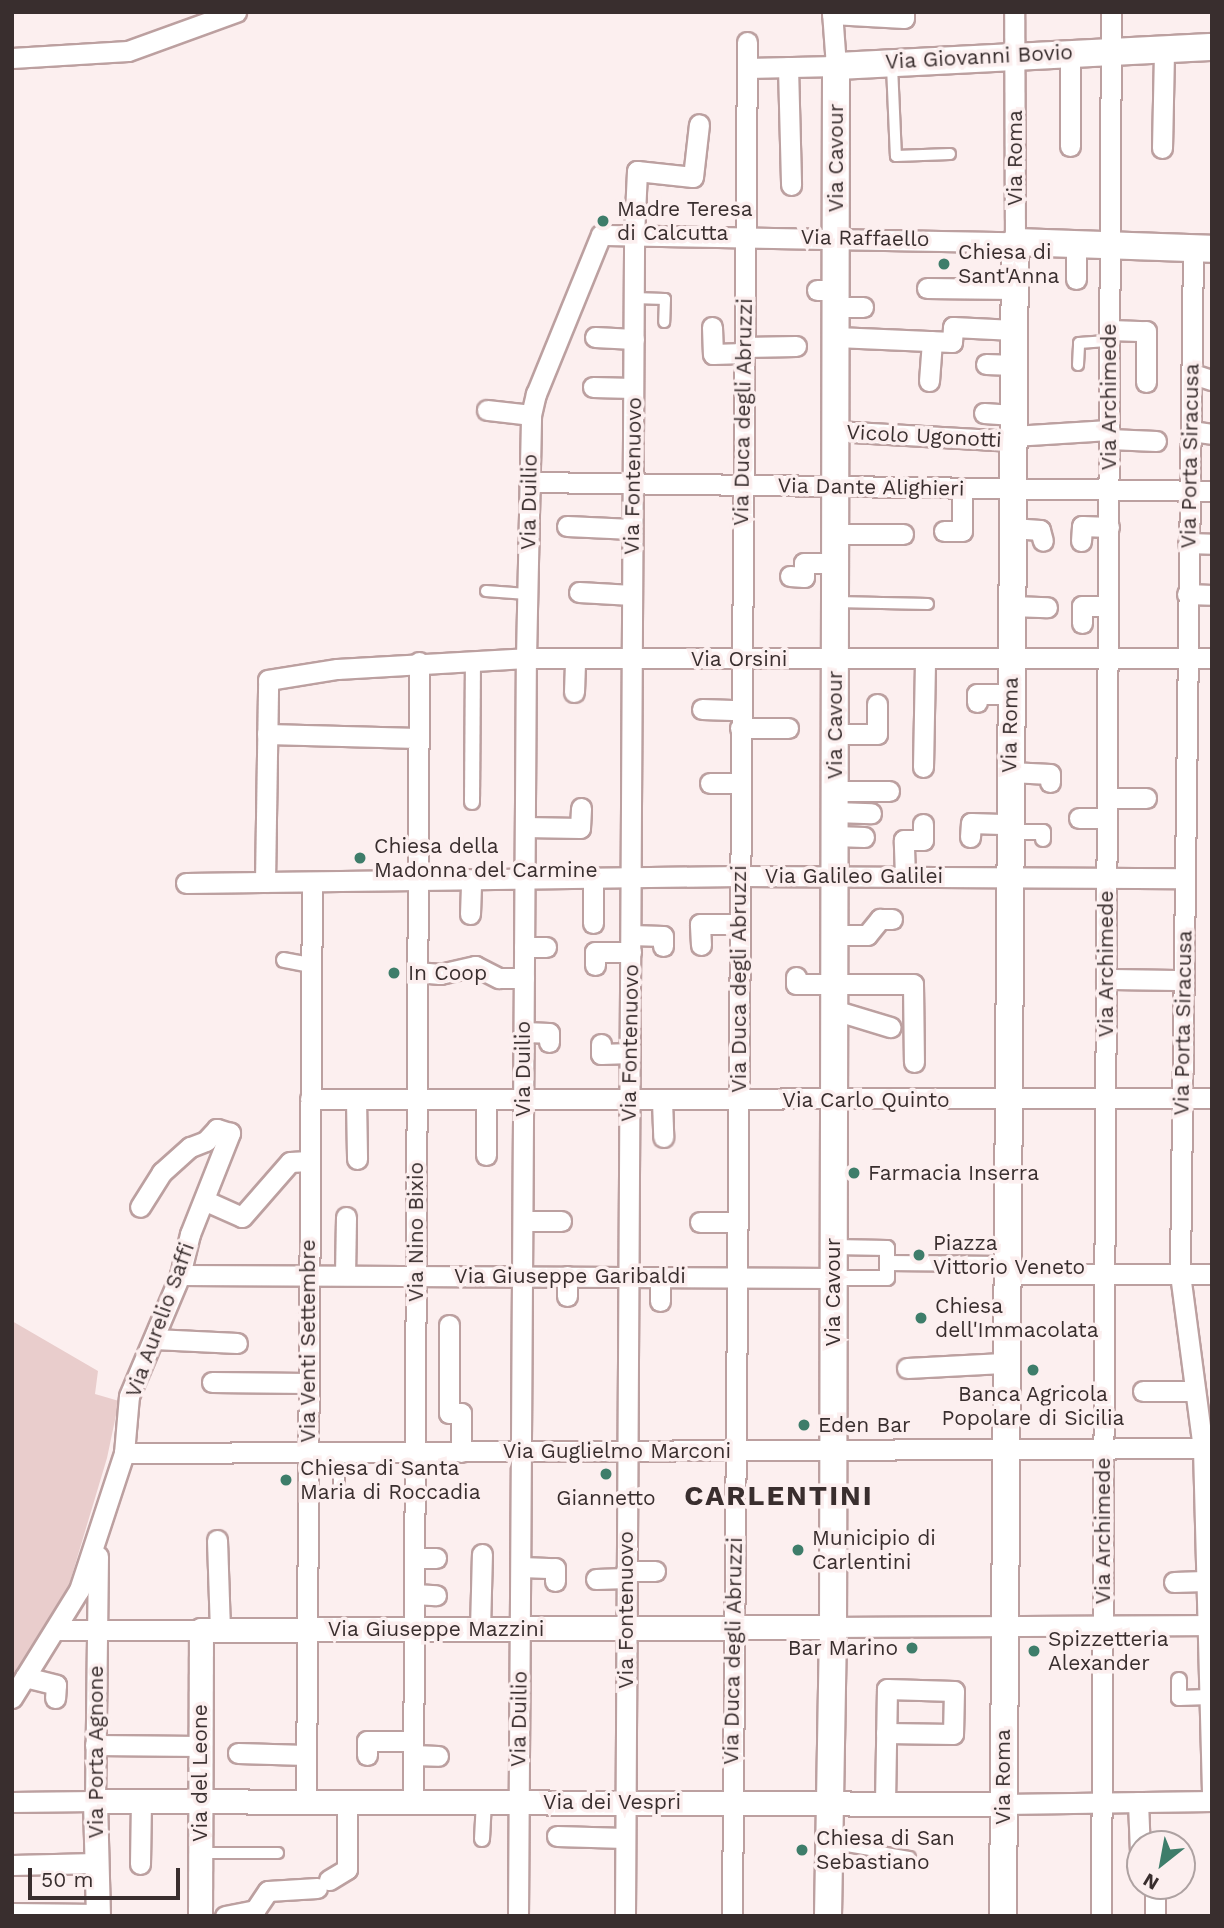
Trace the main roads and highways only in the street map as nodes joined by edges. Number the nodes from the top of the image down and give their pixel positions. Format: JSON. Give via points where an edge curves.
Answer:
{"nodes":[{"id":1,"x":1212,"y":47,"type":"edge"},
{"id":2,"x":836,"y":66,"type":"joint"},
{"id":3,"x":1015,"y":242,"type":"joint"},
{"id":4,"x":1202,"y":249,"type":"edge"},
{"id":5,"x":828,"y":1916,"type":"edge"},
{"id":6,"x":1003,"y":1916,"type":"edge"}],
"edges":[{"from":1,"to":2,"type":"main road","name":"Via Giovanni Bovio"},
{"from":2,"to":5,"type":"main road","name":"Via Cavour","via":[[836,238],[830,296],[836,337]]},
{"from":3,"to":4,"type":"main road","name":"Via Raffaello"},
{"from":3,"to":6,"type":"main road","name":"Via Roma","via":[[1003,1363],[1008,1445]]}]}
